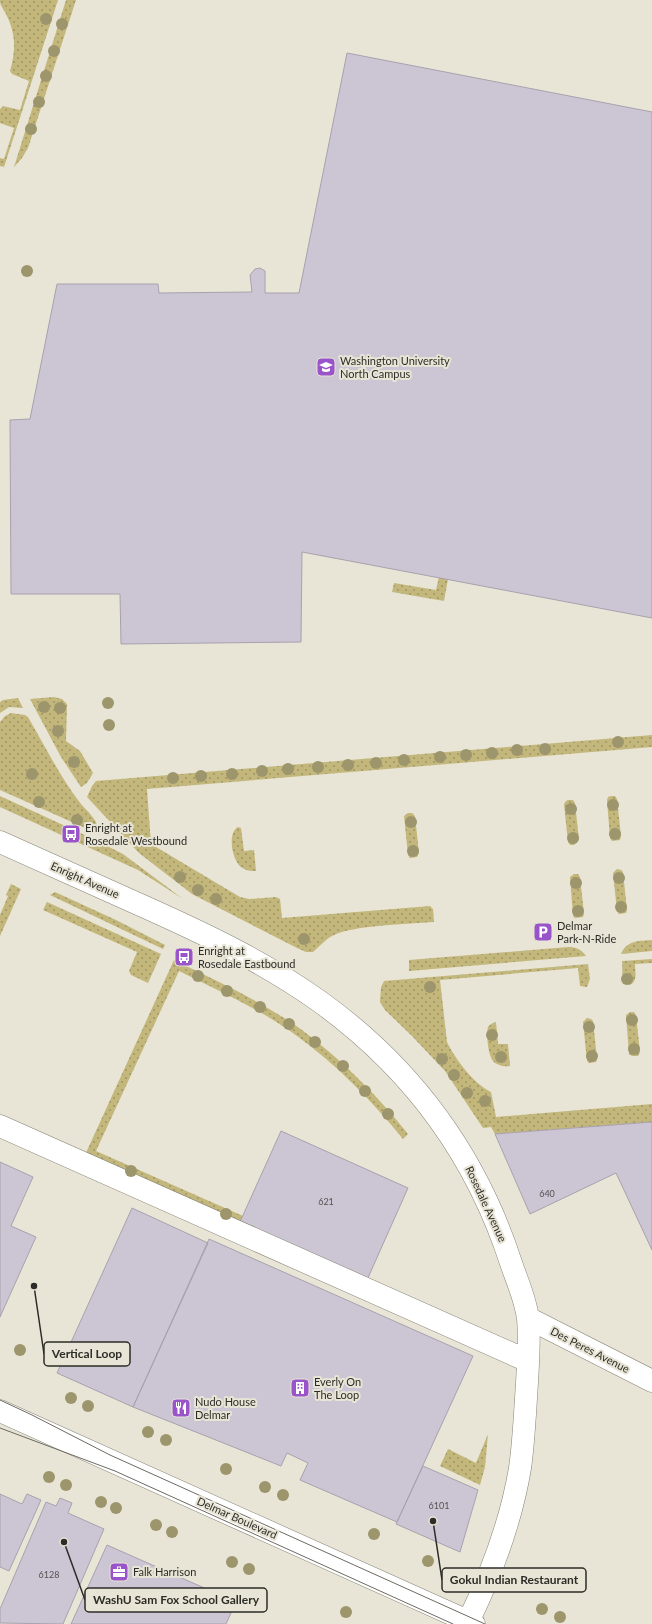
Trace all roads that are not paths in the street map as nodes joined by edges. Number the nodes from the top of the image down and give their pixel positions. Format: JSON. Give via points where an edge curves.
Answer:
{"nodes":[{"id":1,"x":0,"y":842,"type":"edge"},
{"id":2,"x":171,"y":919,"type":"joint"},
{"id":3,"x":0,"y":1126,"type":"edge"},
{"id":4,"x":528,"y":1318,"type":"junction"},
{"id":5,"x":528,"y":1361,"type":"junction"},
{"id":6,"x":652,"y":1381,"type":"edge"},
{"id":7,"x":0,"y":1411,"type":"edge"},
{"id":8,"x":470,"y":1623,"type":"edge"}],
"edges":[{"from":1,"to":2,"type":"street","name":"Enright Avenue"},
{"from":2,"to":4,"type":"street","name":"Rosedale Avenue","via":[[241,953],[318,1000],[384,1054],[414,1086],[441,1121],[485,1196],[504,1242]]},
{"from":3,"to":5,"type":"street"},
{"from":4,"to":5,"type":"street","name":"Rosedale Avenue"},
{"from":4,"to":6,"type":"street","name":"Des Peres Avenue"},
{"from":5,"to":8,"type":"street","name":"Rosedale Avenue","via":[[520,1461],[510,1512]]},
{"from":7,"to":8,"type":"street","name":"Delmar Boulevard"}]}
